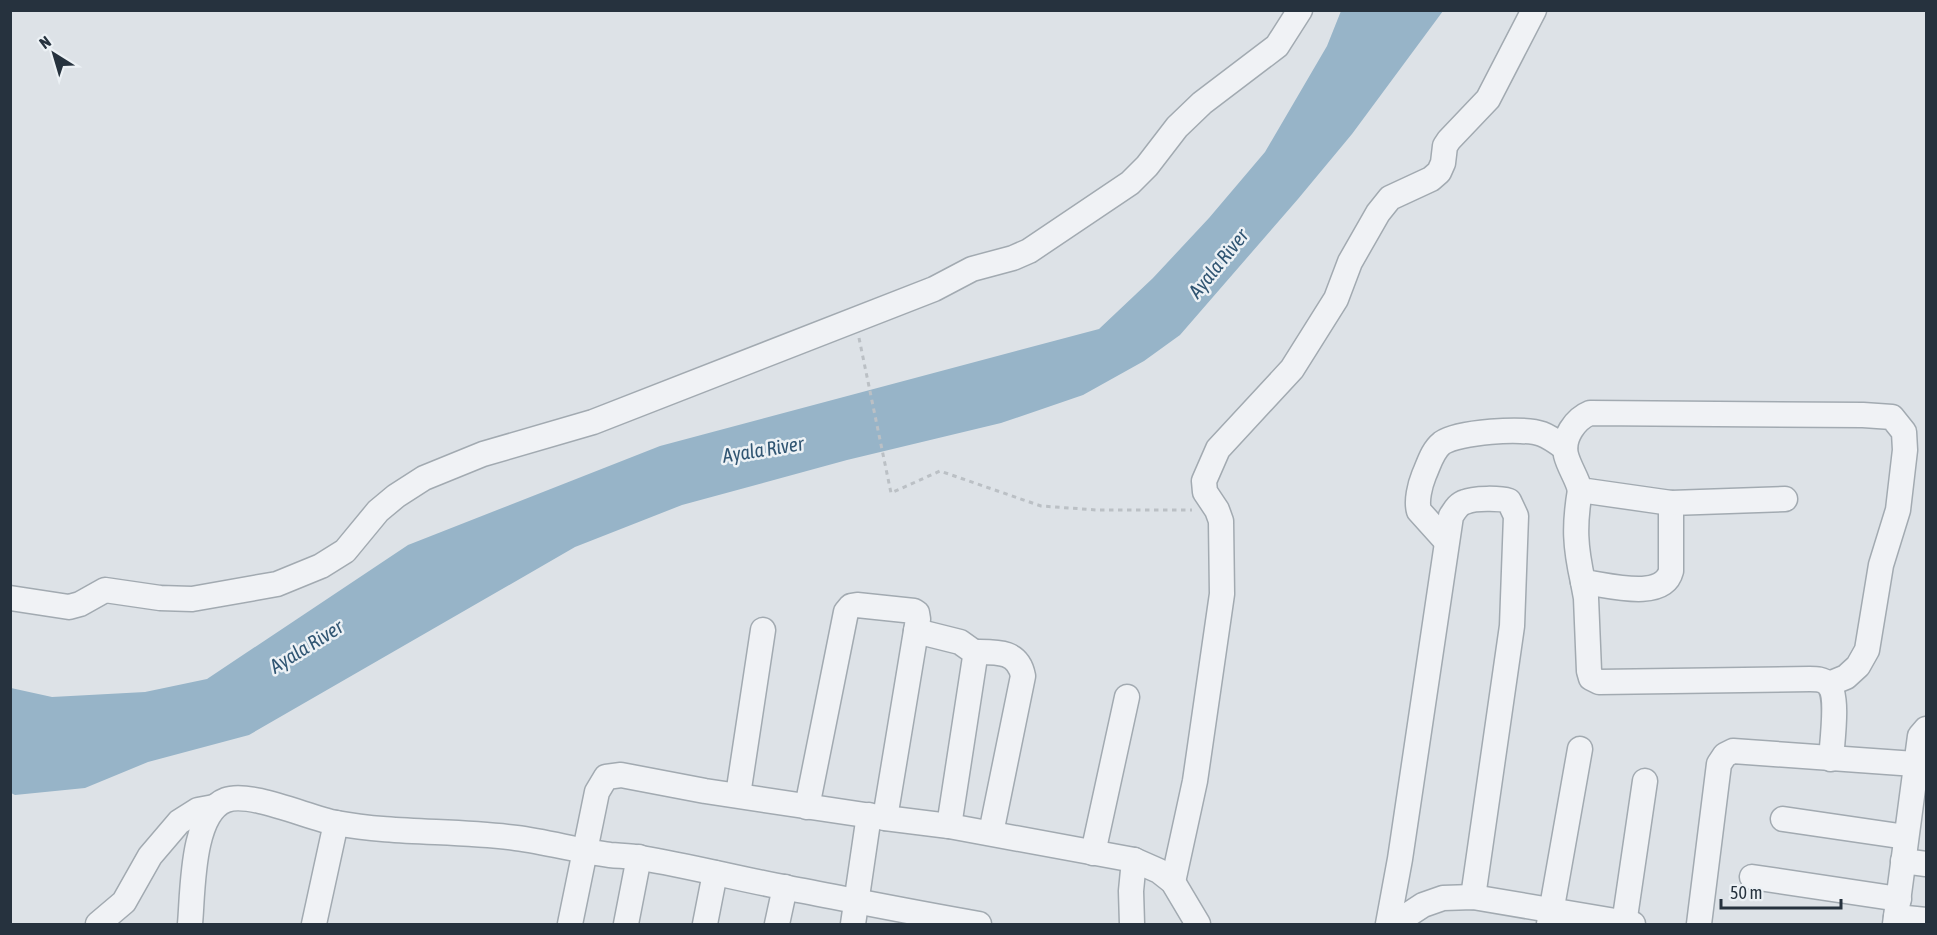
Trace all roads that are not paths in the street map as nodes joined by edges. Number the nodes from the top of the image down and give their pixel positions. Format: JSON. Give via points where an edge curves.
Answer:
{"nodes":[{"id":1,"x":1300,"y":10,"type":"edge"},
{"id":2,"x":1534,"y":10,"type":"edge"},
{"id":3,"x":1565,"y":448,"type":"junction"},
{"id":4,"x":1580,"y":490,"type":"junction"},
{"id":5,"x":1785,"y":499,"type":"dead end"},
{"id":6,"x":1671,"y":503,"type":"junction"},
{"id":7,"x":1446,"y":541,"type":"junction"},
{"id":8,"x":1583,"y":582,"type":"junction"},
{"id":9,"x":10,"y":598,"type":"edge"},
{"id":10,"x":763,"y":630,"type":"dead end"},
{"id":11,"x":916,"y":631,"type":"junction"},
{"id":12,"x":974,"y":652,"type":"junction"},
{"id":13,"x":1829,"y":684,"type":"junction"},
{"id":14,"x":1127,"y":697,"type":"dead end"},
{"id":15,"x":1926,"y":729,"type":"edge"},
{"id":16,"x":1580,"y":749,"type":"dead end"},
{"id":17,"x":1831,"y":759,"type":"junction"},
{"id":18,"x":1915,"y":764,"type":"junction"},
{"id":19,"x":1645,"y":781,"type":"dead end"},
{"id":20,"x":738,"y":795,"type":"junction"},
{"id":21,"x":1918,"y":806,"type":"edge"},
{"id":22,"x":214,"y":807,"type":"junction"},
{"id":23,"x":807,"y":807,"type":"junction"},
{"id":24,"x":877,"y":817,"type":"junction"},
{"id":25,"x":1783,"y":819,"type":"dead end"},
{"id":26,"x":336,"y":823,"type":"junction"},
{"id":27,"x":949,"y":826,"type":"junction"},
{"id":28,"x":991,"y":833,"type":"junction"},
{"id":29,"x":1906,"y":837,"type":"junction"},
{"id":30,"x":585,"y":850,"type":"junction"},
{"id":31,"x":1093,"y":853,"type":"junction"},
{"id":32,"x":639,"y":857,"type":"junction"},
{"id":33,"x":1134,"y":860,"type":"junction"},
{"id":34,"x":1915,"y":862,"type":"edge"},
{"id":35,"x":715,"y":873,"type":"junction"},
{"id":36,"x":1752,"y":878,"type":"dead end"},
{"id":37,"x":1173,"y":882,"type":"junction"},
{"id":38,"x":784,"y":887,"type":"junction"},
{"id":39,"x":1473,"y":897,"type":"junction"},
{"id":40,"x":858,"y":900,"type":"junction"},
{"id":41,"x":1896,"y":913,"type":"edge"},
{"id":42,"x":1550,"y":917,"type":"edge"},
{"id":43,"x":1926,"y":920,"type":"edge"},
{"id":44,"x":932,"y":921,"type":"edge"},
{"id":45,"x":98,"y":924,"type":"edge"},
{"id":46,"x":190,"y":924,"type":"edge"},
{"id":47,"x":314,"y":924,"type":"edge"},
{"id":48,"x":570,"y":924,"type":"edge"},
{"id":49,"x":626,"y":924,"type":"edge"},
{"id":50,"x":705,"y":924,"type":"edge"},
{"id":51,"x":777,"y":924,"type":"edge"},
{"id":52,"x":853,"y":924,"type":"edge"},
{"id":53,"x":979,"y":924,"type":"edge"},
{"id":54,"x":1132,"y":924,"type":"edge"},
{"id":55,"x":1198,"y":924,"type":"edge"},
{"id":56,"x":1388,"y":924,"type":"edge"},
{"id":57,"x":1394,"y":924,"type":"edge"},
{"id":58,"x":1627,"y":924,"type":"edge"},
{"id":59,"x":1699,"y":924,"type":"edge"}],
"edges":[{"from":1,"to":9,"type":"street","via":[[1277,46],[1202,103],[1130,183],[1029,251],[972,269],[934,289],[593,422],[483,454],[424,478],[378,511],[345,550],[321,566],[277,584],[192,599],[105,590],[69,607]]},
{"from":2,"to":37,"type":"street","via":[[1488,99],[1445,146],[1439,172],[1390,198],[1378,213],[1350,262],[1336,299],[1292,369],[1218,449],[1204,481],[1205,492],[1221,520],[1222,594],[1195,781]]},
{"from":3,"to":4,"type":"street"},
{"from":3,"to":7,"type":"street","via":[[1540,433],[1524,430],[1459,436],[1444,442],[1432,457],[1421,483],[1418,506]]},
{"from":3,"to":13,"type":"street","via":[[1574,425],[1590,413],[1892,417],[1904,432],[1905,450],[1898,510],[1881,565],[1867,650],[1846,677]]},
{"from":4,"to":6,"type":"street"},
{"from":4,"to":8,"type":"street","via":[[1575,522]]},
{"from":5,"to":6,"type":"street"},
{"from":6,"to":8,"type":"street","via":[[1671,571],[1665,582],[1626,589]]},
{"from":7,"to":39,"type":"street","via":[[1451,516],[1465,502],[1502,498],[1513,507],[1516,516],[1512,626]]},
{"from":7,"to":56,"type":"street"},
{"from":8,"to":13,"type":"street","via":[[1589,671],[1591,678],[1599,682],[1810,679]]},
{"from":10,"to":20,"type":"street"},
{"from":11,"to":12,"type":"street","via":[[960,642]]},
{"from":11,"to":23,"type":"street","via":[[918,616],[914,610],[857,605],[846,612]]},
{"from":11,"to":24,"type":"street"},
{"from":12,"to":27,"type":"street"},
{"from":12,"to":28,"type":"street","via":[[1015,658],[1023,676]]},
{"from":13,"to":17,"type":"street","via":[[1834,694]]},
{"from":14,"to":31,"type":"street"},
{"from":15,"to":18,"type":"street","via":[[1920,736]]},
{"from":16,"to":42,"type":"street"},
{"from":17,"to":18,"type":"street"},
{"from":17,"to":59,"type":"street","via":[[1733,751],[1725,754],[1719,764]]},
{"from":18,"to":21,"type":"street"},
{"from":19,"to":58,"type":"street"},
{"from":20,"to":23,"type":"street"},
{"from":20,"to":30,"type":"street","via":[[621,775],[606,777],[597,792]]},
{"from":21,"to":29,"type":"street"},
{"from":22,"to":26,"type":"street","via":[[237,798],[255,800]]},
{"from":22,"to":45,"type":"street","via":[[198,810],[179,822],[150,856],[124,902]]},
{"from":22,"to":46,"type":"street","via":[[204,822],[196,859]]},
{"from":23,"to":24,"type":"street"},
{"from":24,"to":27,"type":"street"},
{"from":24,"to":40,"type":"street"},
{"from":25,"to":29,"type":"street"},
{"from":26,"to":30,"type":"street","via":[[383,830],[515,838]]},
{"from":26,"to":47,"type":"street"},
{"from":27,"to":28,"type":"street"},
{"from":28,"to":31,"type":"street"},
{"from":29,"to":34,"type":"street"},
{"from":30,"to":32,"type":"street"},
{"from":30,"to":48,"type":"street"},
{"from":31,"to":33,"type":"street"},
{"from":32,"to":35,"type":"street"},
{"from":32,"to":49,"type":"street"},
{"from":33,"to":37,"type":"street"},
{"from":33,"to":54,"type":"street"},
{"from":34,"to":41,"type":"street"},
{"from":35,"to":38,"type":"street"},
{"from":35,"to":50,"type":"street"},
{"from":36,"to":41,"type":"street"},
{"from":37,"to":55,"type":"street"},
{"from":38,"to":40,"type":"street"},
{"from":38,"to":51,"type":"street"},
{"from":39,"to":42,"type":"street"},
{"from":39,"to":57,"type":"street","via":[[1443,898],[1423,905]]},
{"from":40,"to":44,"type":"street"},
{"from":40,"to":52,"type":"street"},
{"from":41,"to":43,"type":"street"},
{"from":42,"to":58,"type":"street"},
{"from":44,"to":53,"type":"street"}]}
